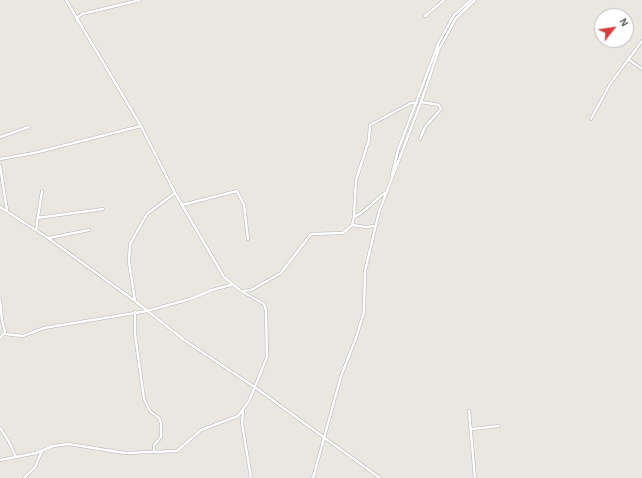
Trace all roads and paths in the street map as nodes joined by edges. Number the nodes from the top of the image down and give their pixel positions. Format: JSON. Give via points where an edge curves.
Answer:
{"nodes":[{"id":1,"x":66,"y":0,"type":"edge"},
{"id":2,"x":140,"y":0,"type":"edge"},
{"id":3,"x":444,"y":0,"type":"edge"},
{"id":4,"x":471,"y":0,"type":"edge"},
{"id":5,"x":475,"y":0,"type":"edge"},
{"id":6,"x":425,"y":16,"type":"dead end"},
{"id":7,"x":77,"y":21,"type":"junction"},
{"id":8,"x":642,"y":41,"type":"edge"},
{"id":9,"x":628,"y":59,"type":"junction"},
{"id":10,"x":642,"y":69,"type":"edge"},
{"id":11,"x":421,"y":102,"type":"junction"},
{"id":12,"x":417,"y":103,"type":"junction"},
{"id":13,"x":591,"y":118,"type":"dead end"},
{"id":14,"x":141,"y":126,"type":"junction"},
{"id":15,"x":29,"y":127,"type":"dead end"},
{"id":16,"x":0,"y":137,"type":"edge"},
{"id":17,"x":420,"y":139,"type":"dead end"},
{"id":18,"x":0,"y":159,"type":"edge"},
{"id":19,"x":0,"y":166,"type":"edge"},
{"id":20,"x":391,"y":182,"type":"junction"},
{"id":21,"x":42,"y":191,"type":"dead end"},
{"id":22,"x":175,"y":193,"type":"junction"},
{"id":23,"x":386,"y":193,"type":"junction"},
{"id":24,"x":182,"y":204,"type":"junction"},
{"id":25,"x":0,"y":207,"type":"edge"},
{"id":26,"x":103,"y":209,"type":"dead end"},
{"id":27,"x":7,"y":211,"type":"junction"},
{"id":28,"x":354,"y":217,"type":"junction"},
{"id":29,"x":37,"y":218,"type":"junction"},
{"id":30,"x":352,"y":225,"type":"junction"},
{"id":31,"x":376,"y":226,"type":"junction"},
{"id":32,"x":36,"y":230,"type":"junction"},
{"id":33,"x":89,"y":230,"type":"dead end"},
{"id":34,"x":48,"y":238,"type":"junction"},
{"id":35,"x":248,"y":239,"type":"dead end"},
{"id":36,"x":232,"y":284,"type":"junction"},
{"id":37,"x":241,"y":291,"type":"junction"},
{"id":38,"x":0,"y":300,"type":"edge"},
{"id":39,"x":135,"y":301,"type":"junction"},
{"id":40,"x":147,"y":311,"type":"junction"},
{"id":41,"x":135,"y":312,"type":"junction"},
{"id":42,"x":5,"y":334,"type":"junction"},
{"id":43,"x":0,"y":338,"type":"edge"},
{"id":44,"x":256,"y":388,"type":"junction"},
{"id":45,"x":243,"y":411,"type":"junction"},
{"id":46,"x":470,"y":411,"type":"dead end"},
{"id":47,"x":499,"y":426,"type":"dead end"},
{"id":48,"x":0,"y":428,"type":"edge"},
{"id":49,"x":472,"y":429,"type":"junction"},
{"id":50,"x":324,"y":437,"type":"junction"},
{"id":51,"x":42,"y":450,"type":"junction"},
{"id":52,"x":154,"y":452,"type":"junction"},
{"id":53,"x":16,"y":457,"type":"junction"},
{"id":54,"x":0,"y":460,"type":"edge"},
{"id":55,"x":24,"y":478,"type":"edge"},
{"id":56,"x":251,"y":478,"type":"edge"},
{"id":57,"x":313,"y":478,"type":"edge"},
{"id":58,"x":380,"y":478,"type":"edge"},
{"id":59,"x":475,"y":478,"type":"edge"}],
"edges":[{"from":1,"to":7,"type":"street"},
{"from":2,"to":7,"type":"street","via":[[79,15]]},
{"from":3,"to":6,"type":"street"},
{"from":4,"to":12,"type":"street","via":[[450,21],[432,58]]},
{"from":5,"to":11,"type":"street","via":[[450,27],[439,49]]},
{"from":7,"to":14,"type":"street"},
{"from":8,"to":9,"type":"street"},
{"from":9,"to":10,"type":"street"},
{"from":9,"to":13,"type":"street"},
{"from":11,"to":17,"type":"street","via":[[439,105],[441,109],[425,127]]},
{"from":11,"to":20,"type":"street"},
{"from":12,"to":20,"type":"street","via":[[398,150]]},
{"from":12,"to":28,"type":"street","via":[[370,125],[356,180]]},
{"from":14,"to":18,"type":"street"},
{"from":14,"to":22,"type":"street"},
{"from":15,"to":16,"type":"street"},
{"from":19,"to":27,"type":"street"},
{"from":20,"to":23,"type":"street"},
{"from":21,"to":29,"type":"street"},
{"from":22,"to":24,"type":"street"},
{"from":22,"to":39,"type":"street","via":[[147,214],[130,244],[129,262]]},
{"from":23,"to":28,"type":"street"},
{"from":23,"to":31,"type":"street"},
{"from":24,"to":35,"type":"street","via":[[237,191],[244,205]]},
{"from":24,"to":36,"type":"street","via":[[224,276]]},
{"from":25,"to":27,"type":"street"},
{"from":26,"to":29,"type":"street"},
{"from":27,"to":32,"type":"street"},
{"from":28,"to":30,"type":"street"},
{"from":29,"to":32,"type":"street"},
{"from":30,"to":31,"type":"street"},
{"from":30,"to":37,"type":"street","via":[[343,233],[311,234],[281,273],[251,290]]},
{"from":31,"to":50,"type":"street","via":[[365,271],[364,312],[341,376]]},
{"from":32,"to":34,"type":"street"},
{"from":33,"to":34,"type":"street"},
{"from":34,"to":39,"type":"street"},
{"from":36,"to":37,"type":"street"},
{"from":36,"to":40,"type":"street"},
{"from":37,"to":44,"type":"street","via":[[263,303],[266,310],[267,357]]},
{"from":38,"to":42,"type":"street"},
{"from":39,"to":40,"type":"street"},
{"from":40,"to":41,"type":"street"},
{"from":40,"to":44,"type":"street","via":[[184,340]]},
{"from":41,"to":42,"type":"street","via":[[44,328],[23,336]]},
{"from":41,"to":52,"type":"street","via":[[134,334],[144,399],[150,411],[161,423],[161,435],[154,445]]},
{"from":42,"to":43,"type":"street"},
{"from":44,"to":45,"type":"street"},
{"from":44,"to":50,"type":"street"},
{"from":45,"to":52,"type":"street","via":[[238,416],[201,430],[177,451]]},
{"from":45,"to":56,"type":"street","via":[[243,428]]},
{"from":46,"to":49,"type":"street"},
{"from":47,"to":49,"type":"street"},
{"from":48,"to":53,"type":"street"},
{"from":49,"to":59,"type":"street"},
{"from":50,"to":57,"type":"street"},
{"from":50,"to":58,"type":"street"},
{"from":51,"to":52,"type":"street","via":[[68,444],[125,453]]},
{"from":51,"to":53,"type":"street"},
{"from":51,"to":55,"type":"street","via":[[35,467]]},
{"from":53,"to":54,"type":"street"}]}
